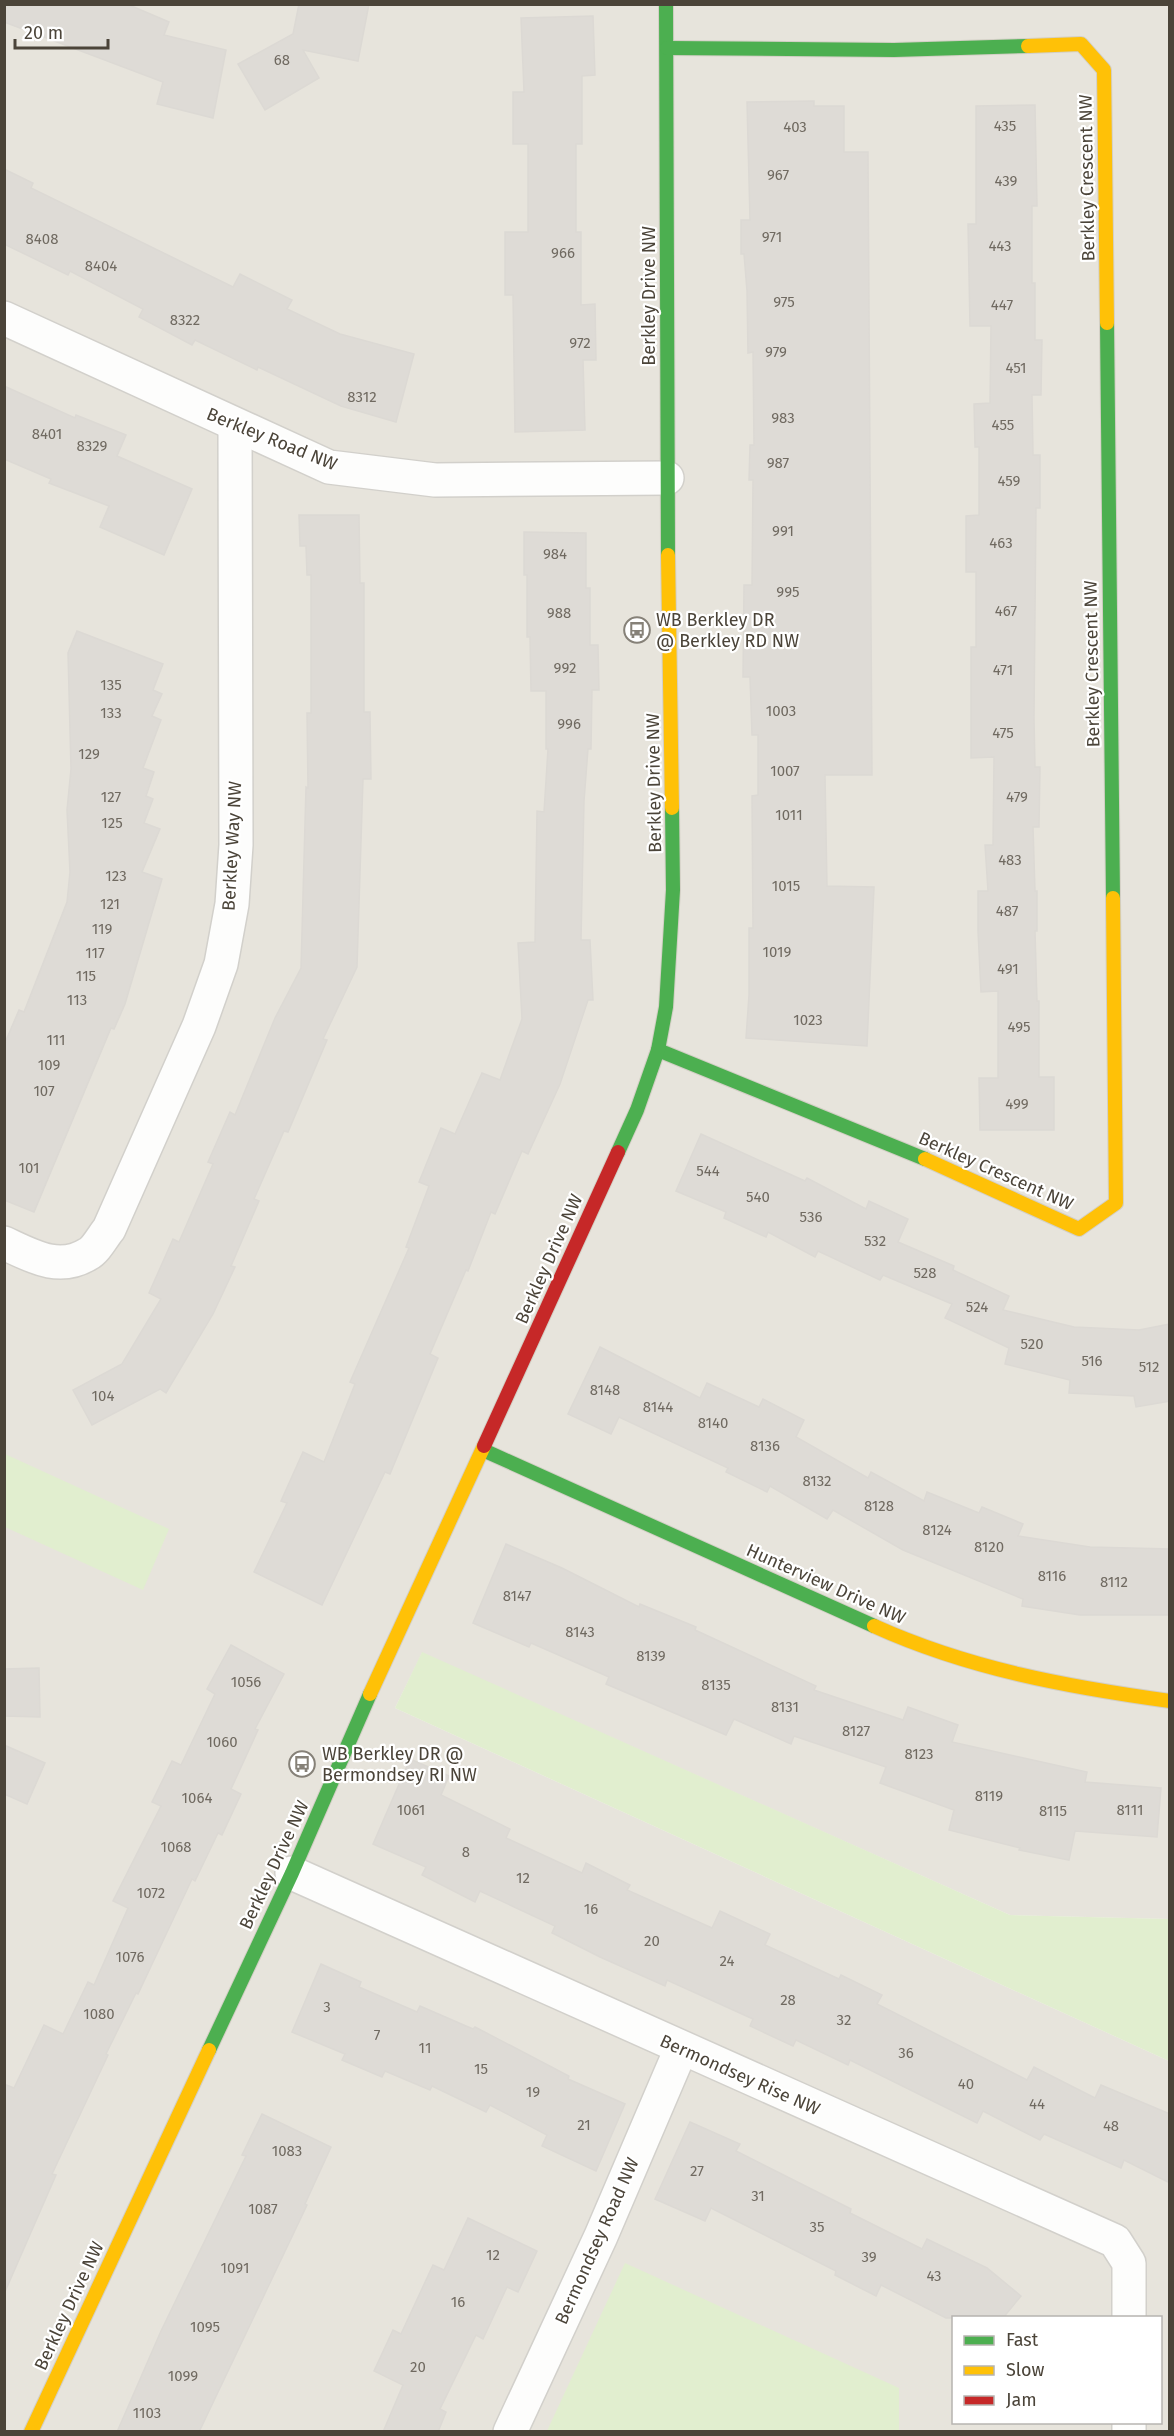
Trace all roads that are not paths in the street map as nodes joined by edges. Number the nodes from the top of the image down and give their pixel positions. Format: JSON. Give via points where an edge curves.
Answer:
{"nodes":[{"id":1,"x":666,"y":4,"type":"edge"},
{"id":2,"x":667,"y":48,"type":"junction"},
{"id":3,"x":4,"y":318,"type":"edge"},
{"id":4,"x":235,"y":424,"type":"junction"},
{"id":5,"x":667,"y":478,"type":"junction"},
{"id":6,"x":658,"y":1050,"type":"junction"},
{"id":7,"x":4,"y":1244,"type":"edge"},
{"id":8,"x":483,"y":1450,"type":"junction"},
{"id":9,"x":1170,"y":1701,"type":"edge"},
{"id":10,"x":292,"y":1873,"type":"junction"},
{"id":11,"x":681,"y":2049,"type":"junction"},
{"id":12,"x":1129,"y":2316,"type":"edge"},
{"id":13,"x":31,"y":2432,"type":"edge"},
{"id":14,"x":510,"y":2432,"type":"edge"}],
"edges":[{"from":1,"to":2,"type":"street","name":"Berkley Drive NW"},
{"from":2,"to":5,"type":"street","name":"Berkley Drive NW"},
{"from":2,"to":6,"type":"street","name":"Berkley Crescent NW","via":[[894,50],[1081,44],[1104,70],[1116,1203],[1079,1229],[898,1147]]},
{"from":3,"to":4,"type":"street","name":"Berkley Road NW"},
{"from":4,"to":5,"type":"street","name":"Berkley Road NW","via":[[329,467],[435,480]]},
{"from":4,"to":7,"type":"street","name":"Berkley Way NW","via":[[236,845],[232,904],[221,964],[199,1026],[109,1229],[90,1254],[66,1263],[42,1261]]},
{"from":5,"to":6,"type":"street","name":"Berkley Drive NW","via":[[673,890],[666,1007]]},
{"from":6,"to":8,"type":"street","name":"Berkley Drive NW","via":[[637,1110]]},
{"from":8,"to":9,"type":"street","name":"Hunterview Drive NW","via":[[914,1644],[1013,1675]]},
{"from":8,"to":10,"type":"street","name":"Berkley Drive NW"},
{"from":10,"to":11,"type":"street","name":"Bermondsey Rise NW"},
{"from":10,"to":13,"type":"street","name":"Berkley Drive NW"},
{"from":11,"to":12,"type":"street","name":"Bermondsey Rise NW","via":[[1115,2241],[1129,2263]]},
{"from":11,"to":14,"type":"street","name":"Bermondsey Road NW","via":[[601,2236]]}]}
